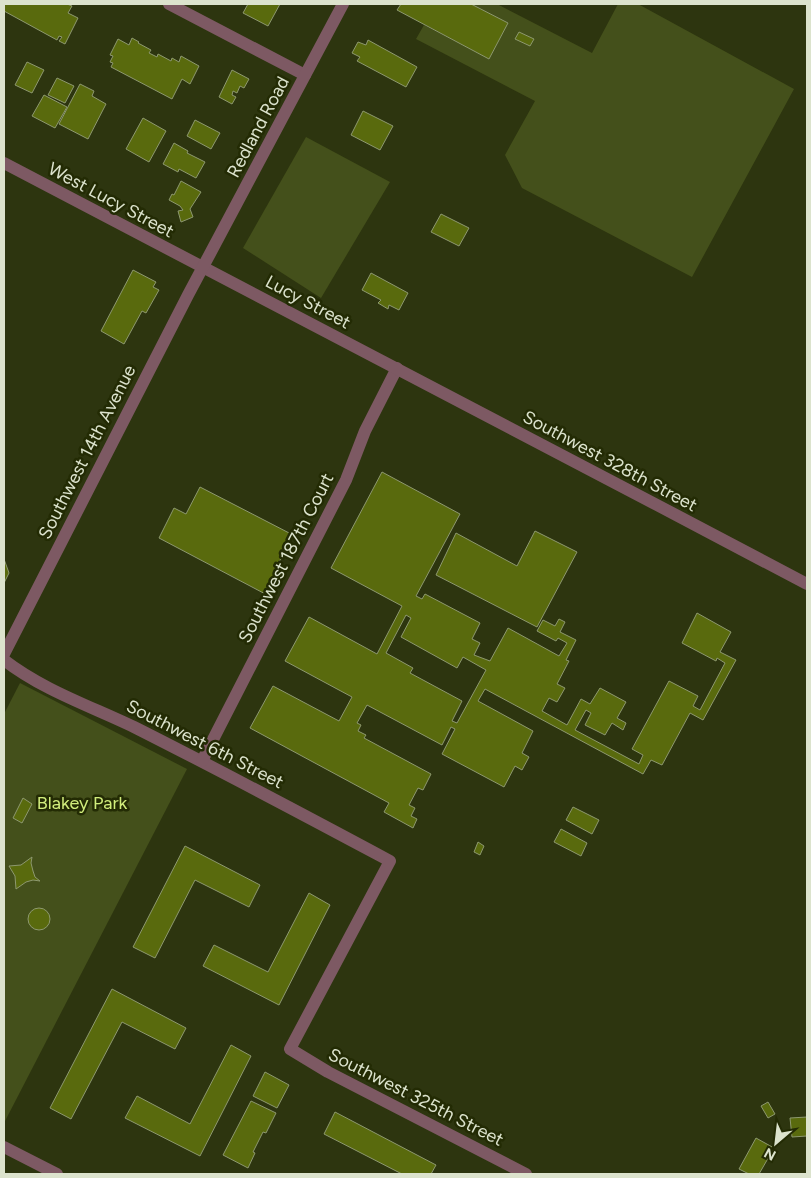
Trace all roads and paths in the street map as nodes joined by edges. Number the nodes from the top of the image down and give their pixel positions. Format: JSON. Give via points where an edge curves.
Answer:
{"nodes":[{"id":1,"x":169,"y":4,"type":"edge"},
{"id":2,"x":343,"y":4,"type":"edge"},
{"id":3,"x":305,"y":76,"type":"junction"},
{"id":4,"x":4,"y":163,"type":"edge"},
{"id":5,"x":203,"y":267,"type":"junction"},
{"id":6,"x":396,"y":368,"type":"junction"},
{"id":7,"x":807,"y":584,"type":"edge"},
{"id":8,"x":4,"y":654,"type":"edge"},
{"id":9,"x":4,"y":660,"type":"edge"},
{"id":10,"x":202,"y":761,"type":"junction"},
{"id":11,"x":290,"y":1049,"type":"joint"},
{"id":12,"x":4,"y":1147,"type":"edge"},
{"id":13,"x":57,"y":1174,"type":"edge"},
{"id":14,"x":526,"y":1174,"type":"edge"}],
"edges":[{"from":1,"to":3,"type":"street"},
{"from":2,"to":3,"type":"street","name":"Redland Road"},
{"from":3,"to":5,"type":"street","name":"Redland Road"},
{"from":4,"to":5,"type":"street","name":"West Lucy Street"},
{"from":5,"to":6,"type":"street","name":"Lucy Street"},
{"from":5,"to":8,"type":"street","name":"Southwest 14th Avenue"},
{"from":6,"to":7,"type":"street","name":"Southwest 328th Street"},
{"from":6,"to":10,"type":"street","name":"Southwest 187th Court","via":[[365,431],[346,480]]},
{"from":9,"to":10,"type":"street","name":"Southwest 6th Street","via":[[20,673],[57,692]]},
{"from":10,"to":11,"type":"street","name":"Southwest 6th Street","via":[[390,861]]},
{"from":11,"to":14,"type":"street","name":"Southwest 325th Street","via":[[328,1072]]},
{"from":12,"to":13,"type":"street"}]}
